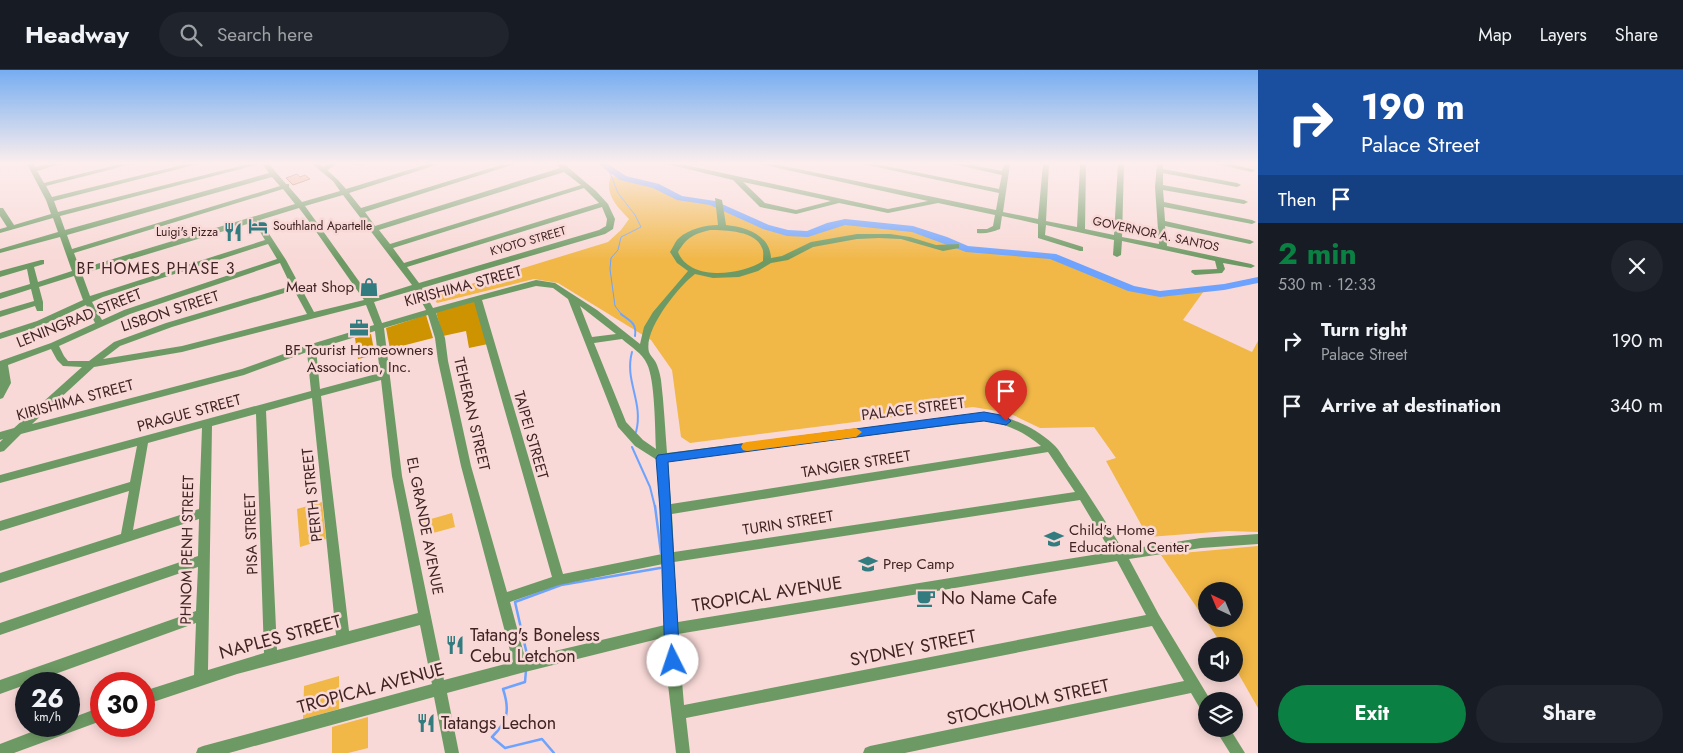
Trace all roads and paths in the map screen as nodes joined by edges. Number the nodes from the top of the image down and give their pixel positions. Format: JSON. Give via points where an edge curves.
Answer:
{"nodes":[{"id":1,"x":48,"y":196,"type":"edge"},
{"id":2,"x":67,"y":196,"type":"edge"},
{"id":3,"x":130,"y":196,"type":"edge"},
{"id":4,"x":196,"y":196,"type":"edge"},
{"id":5,"x":254,"y":196,"type":"edge"},
{"id":6,"x":294,"y":196,"type":"edge"},
{"id":7,"x":332,"y":196,"type":"edge"},
{"id":8,"x":348,"y":196,"type":"edge"},
{"id":9,"x":410,"y":196,"type":"edge"},
{"id":10,"x":474,"y":196,"type":"edge"},
{"id":11,"x":553,"y":196,"type":"edge"},
{"id":12,"x":595,"y":196,"type":"edge"},
{"id":13,"x":754,"y":196,"type":"edge"},
{"id":14,"x":817,"y":196,"type":"edge"},
{"id":15,"x":918,"y":196,"type":"edge"},
{"id":16,"x":1002,"y":196,"type":"edge"},
{"id":17,"x":1044,"y":196,"type":"edge"},
{"id":18,"x":1082,"y":196,"type":"edge"},
{"id":19,"x":1120,"y":196,"type":"edge"},
{"id":20,"x":1160,"y":196,"type":"edge"},
{"id":21,"x":1209,"y":196,"type":"edge"},
{"id":22,"x":50,"y":200,"type":"junction"},
{"id":23,"x":938,"y":200,"type":"junction"},
{"id":24,"x":840,"y":201,"type":"junction"},
{"id":25,"x":1244,"y":202,"type":"dead end"},
{"id":26,"x":604,"y":204,"type":"junction"},
{"id":27,"x":719,"y":204,"type":"dead end"},
{"id":28,"x":1161,"y":204,"type":"junction"},
{"id":29,"x":302,"y":205,"type":"junction"},
{"id":30,"x":0,"y":210,"type":"edge"},
{"id":31,"x":361,"y":211,"type":"junction"},
{"id":32,"x":1000,"y":213,"type":"junction"},
{"id":33,"x":56,"y":214,"type":"junction"},
{"id":34,"x":256,"y":219,"type":"junction"},
{"id":35,"x":1042,"y":222,"type":"junction"},
{"id":36,"x":1252,"y":222,"type":"dead end"},
{"id":37,"x":1162,"y":223,"type":"junction"},
{"id":38,"x":722,"y":227,"type":"junction"},
{"id":39,"x":12,"y":228,"type":"junction"},
{"id":40,"x":374,"y":229,"type":"junction"},
{"id":41,"x":1081,"y":230,"type":"junction"},
{"id":42,"x":0,"y":231,"type":"edge"},
{"id":43,"x":980,"y":231,"type":"dead end"},
{"id":44,"x":63,"y":233,"type":"junction"},
{"id":45,"x":1119,"y":238,"type":"junction"},
{"id":46,"x":270,"y":241,"type":"junction"},
{"id":47,"x":1250,"y":242,"type":"dead end"},
{"id":48,"x":956,"y":246,"type":"dead end"},
{"id":49,"x":388,"y":247,"type":"junction"},
{"id":50,"x":1163,"y":248,"type":"junction"},
{"id":51,"x":1080,"y":249,"type":"dead end"},
{"id":52,"x":0,"y":252,"type":"edge"},
{"id":53,"x":70,"y":252,"type":"junction"},
{"id":54,"x":1117,"y":255,"type":"dead end"},
{"id":55,"x":1218,"y":259,"type":"junction"},
{"id":56,"x":282,"y":260,"type":"junction"},
{"id":57,"x":768,"y":261,"type":"junction"},
{"id":58,"x":41,"y":262,"type":"dead end"},
{"id":59,"x":30,"y":265,"type":"junction"},
{"id":60,"x":402,"y":266,"type":"junction"},
{"id":61,"x":1251,"y":266,"type":"dead end"},
{"id":62,"x":693,"y":271,"type":"junction"},
{"id":63,"x":1195,"y":272,"type":"dead end"},
{"id":64,"x":77,"y":273,"type":"junction"},
{"id":65,"x":0,"y":274,"type":"edge"},
{"id":66,"x":35,"y":286,"type":"junction"},
{"id":67,"x":296,"y":286,"type":"junction"},
{"id":68,"x":417,"y":286,"type":"junction"},
{"id":69,"x":0,"y":296,"type":"edge"},
{"id":70,"x":572,"y":297,"type":"junction"},
{"id":71,"x":477,"y":298,"type":"junction"},
{"id":72,"x":87,"y":300,"type":"junction"},
{"id":73,"x":368,"y":302,"type":"junction"},
{"id":74,"x":431,"y":311,"type":"junction"},
{"id":75,"x":0,"y":314,"type":"edge"},
{"id":76,"x":312,"y":316,"type":"junction"},
{"id":77,"x":100,"y":323,"type":"junction"},
{"id":78,"x":379,"y":327,"type":"junction"},
{"id":79,"x":0,"y":336,"type":"edge"},
{"id":80,"x":624,"y":336,"type":"junction"},
{"id":81,"x":590,"y":340,"type":"junction"},
{"id":82,"x":54,"y":345,"type":"junction"},
{"id":83,"x":311,"y":347,"type":"junction"},
{"id":84,"x":644,"y":352,"type":"junction"},
{"id":85,"x":2,"y":363,"type":"edge"},
{"id":86,"x":91,"y":364,"type":"junction"},
{"id":87,"x":386,"y":375,"type":"junction"},
{"id":88,"x":316,"y":394,"type":"junction"},
{"id":89,"x":0,"y":395,"type":"edge"},
{"id":90,"x":261,"y":409,"type":"junction"},
{"id":91,"x":207,"y":423,"type":"junction"},
{"id":92,"x":15,"y":432,"type":"junction"},
{"id":93,"x":0,"y":436,"type":"edge"},
{"id":94,"x":143,"y":441,"type":"junction"},
{"id":95,"x":0,"y":448,"type":"edge"},
{"id":96,"x":1051,"y":448,"type":"junction"},
{"id":97,"x":662,"y":458,"type":"junction"},
{"id":98,"x":0,"y":479,"type":"edge"},
{"id":99,"x":135,"y":485,"type":"junction"},
{"id":100,"x":1083,"y":495,"type":"junction"},
{"id":101,"x":666,"y":510,"type":"junction"},
{"id":102,"x":203,"y":513,"type":"junction"},
{"id":103,"x":0,"y":526,"type":"edge"},
{"id":104,"x":126,"y":538,"type":"junction"},
{"id":105,"x":1258,"y":539,"type":"edge"},
{"id":106,"x":1120,"y":555,"type":"junction"},
{"id":107,"x":668,"y":558,"type":"junction"},
{"id":108,"x":202,"y":560,"type":"junction"},
{"id":109,"x":0,"y":578,"type":"edge"},
{"id":110,"x":558,"y":580,"type":"junction"},
{"id":111,"x":502,"y":599,"type":"junction"},
{"id":112,"x":202,"y":615,"type":"junction"},
{"id":113,"x":426,"y":617,"type":"junction"},
{"id":114,"x":1155,"y":619,"type":"junction"},
{"id":115,"x":0,"y":629,"type":"edge"},
{"id":116,"x":670,"y":630,"type":"junction"},
{"id":117,"x":343,"y":640,"type":"junction"},
{"id":118,"x":271,"y":658,"type":"junction"},
{"id":119,"x":522,"y":666,"type":"junction"},
{"id":120,"x":200,"y":678,"type":"junction"},
{"id":121,"x":1194,"y":686,"type":"junction"},
{"id":122,"x":0,"y":687,"type":"edge"},
{"id":123,"x":440,"y":689,"type":"junction"},
{"id":124,"x":1198,"y":692,"type":"edge"},
{"id":125,"x":155,"y":694,"type":"edge"},
{"id":126,"x":678,"y":713,"type":"junction"},
{"id":127,"x":38,"y":737,"type":"edge"},
{"id":128,"x":1227,"y":737,"type":"edge"},
{"id":129,"x":0,"y":751,"type":"edge"},
{"id":130,"x":203,"y":753,"type":"edge"},
{"id":131,"x":452,"y":753,"type":"edge"},
{"id":132,"x":683,"y":753,"type":"edge"},
{"id":133,"x":870,"y":753,"type":"edge"},
{"id":134,"x":1238,"y":753,"type":"edge"}],
"edges":[{"from":1,"to":22,"type":"street"},
{"from":2,"to":22,"type":"street"},
{"from":3,"to":33,"type":"street"},
{"from":4,"to":44,"type":"street"},
{"from":5,"to":53,"type":"street"},
{"from":6,"to":29,"type":"street","name":"EL GRANDE AVENUE"},
{"from":7,"to":29,"type":"street"},
{"from":8,"to":31,"type":"street","name":"TEHERAN STREET"},
{"from":9,"to":31,"type":"street"},
{"from":10,"to":40,"type":"street"},
{"from":11,"to":49,"type":"street"},
{"from":12,"to":26,"type":"street"},
{"from":13,"to":24,"type":"street","via":[[763,205],[796,212]]},
{"from":14,"to":24,"type":"street"},
{"from":15,"to":23,"type":"street","name":"GOVERNOR A. SANTOS"},
{"from":16,"to":32,"type":"street"},
{"from":17,"to":35,"type":"street"},
{"from":18,"to":41,"type":"street"},
{"from":19,"to":45,"type":"street"},
{"from":20,"to":28,"type":"street"},
{"from":21,"to":25,"type":"street"},
{"from":22,"to":33,"type":"street"},
{"from":23,"to":24,"type":"street","via":[[895,211]]},
{"from":23,"to":32,"type":"street","name":"GOVERNOR A. SANTOS"},
{"from":26,"to":60,"type":"street"},
{"from":26,"to":68,"type":"street","name":"KYOTO STREET","via":[[612,221],[607,230]]},
{"from":27,"to":38,"type":"street"},
{"from":28,"to":36,"type":"street"},
{"from":28,"to":37,"type":"street"},
{"from":29,"to":34,"type":"street"},
{"from":29,"to":73,"type":"street","name":"EL GRANDE AVENUE"},
{"from":30,"to":39,"type":"street"},
{"from":31,"to":40,"type":"street","name":"TEHERAN STREET"},
{"from":32,"to":35,"type":"street","name":"GOVERNOR A. SANTOS"},
{"from":32,"to":43,"type":"street","via":[[997,228]]},
{"from":33,"to":39,"type":"street"},
{"from":33,"to":44,"type":"street"},
{"from":34,"to":46,"type":"street"},
{"from":34,"to":64,"type":"street"},
{"from":35,"to":41,"type":"street","name":"GOVERNOR A. SANTOS"},
{"from":35,"to":51,"type":"street","via":[[1041,236]]},
{"from":37,"to":47,"type":"street"},
{"from":37,"to":50,"type":"street"},
{"from":38,"to":57,"type":"street","via":[[742,230],[760,240],[768,250]]},
{"from":38,"to":62,"type":"street","via":[[691,232],[675,247],[675,257]]},
{"from":39,"to":42,"type":"street"},
{"from":40,"to":49,"type":"street","name":"TEHERAN STREET"},
{"from":41,"to":45,"type":"street","name":"GOVERNOR A. SANTOS"},
{"from":44,"to":52,"type":"street"},
{"from":44,"to":53,"type":"street"},
{"from":45,"to":50,"type":"street","name":"GOVERNOR A. SANTOS"},
{"from":45,"to":54,"type":"street"},
{"from":46,"to":56,"type":"street"},
{"from":46,"to":72,"type":"street"},
{"from":48,"to":57,"type":"street","via":[[945,249],[900,237],[854,236],[808,245],[785,258]]},
{"from":49,"to":60,"type":"street","name":"TEHERAN STREET"},
{"from":50,"to":55,"type":"street","name":"GOVERNOR A. SANTOS"},
{"from":53,"to":64,"type":"street"},
{"from":55,"to":61,"type":"street","name":"GOVERNOR A. SANTOS"},
{"from":55,"to":63,"type":"street","via":[[1219,271]]},
{"from":56,"to":67,"type":"street"},
{"from":56,"to":77,"type":"street","name":"LENINGRAD STREET"},
{"from":57,"to":62,"type":"street","via":[[754,270],[729,276]]},
{"from":58,"to":59,"type":"street"},
{"from":59,"to":65,"type":"street"},
{"from":59,"to":66,"type":"street"},
{"from":60,"to":68,"type":"street","name":"TEHERAN STREET"},
{"from":62,"to":84,"type":"street","via":[[681,280],[651,318],[645,332]]},
{"from":64,"to":66,"type":"street"},
{"from":64,"to":72,"type":"street"},
{"from":66,"to":69,"type":"street"},
{"from":66,"to":75,"type":"street","via":[[40,306]]},
{"from":67,"to":76,"type":"street"},
{"from":67,"to":86,"type":"street","name":"LISBON STREET","via":[[137,335],[110,348]]},
{"from":68,"to":73,"type":"street","name":"KYOTO STREET"},
{"from":68,"to":74,"type":"street","name":"TEHERAN STREET"},
{"from":70,"to":71,"type":"street","name":"KIRISHIMA STREET","via":[[555,286],[536,284]]},
{"from":70,"to":80,"type":"street","name":"KIRISHIMA STREET"},
{"from":70,"to":81,"type":"street"},
{"from":71,"to":74,"type":"street","name":"KIRISHIMA STREET"},
{"from":71,"to":110,"type":"street","name":"TAIPEI STREET"},
{"from":72,"to":77,"type":"street"},
{"from":72,"to":79,"type":"street","via":[[40,323]]},
{"from":73,"to":76,"type":"street","name":"KYOTO STREET"},
{"from":73,"to":78,"type":"street","name":"EL GRANDE AVENUE"},
{"from":74,"to":78,"type":"street","name":"KIRISHIMA STREET"},
{"from":74,"to":111,"type":"street","name":"TEHERAN STREET","via":[[440,338],[466,466]]},
{"from":76,"to":86,"type":"street","name":"KYOTO STREET","via":[[182,349]]},
{"from":77,"to":82,"type":"street","name":"LENINGRAD STREET"},
{"from":78,"to":83,"type":"street","name":"KIRISHIMA STREET"},
{"from":78,"to":87,"type":"street","name":"EL GRANDE AVENUE"},
{"from":80,"to":81,"type":"street"},
{"from":80,"to":84,"type":"street","name":"KIRISHIMA STREET"},
{"from":81,"to":97,"type":"street","via":[[622,424],[638,443]]},
{"from":82,"to":85,"type":"street","name":"LENINGRAD STREET"},
{"from":82,"to":86,"type":"street","name":"KYOTO STREET","via":[[66,364]]},
{"from":83,"to":88,"type":"street","name":"PERTH STREET"},
{"from":83,"to":92,"type":"street","name":"KIRISHIMA STREET","via":[[244,372]]},
{"from":84,"to":97,"type":"street","name":"KIRISHIMA STREET","via":[[656,377]]},
{"from":85,"to":89,"type":"street","via":[[6,383]]},
{"from":86,"to":92,"type":"street","name":"LISBON STREET"},
{"from":87,"to":88,"type":"street","name":"PRAGUE STREET"},
{"from":87,"to":113,"type":"street","name":"EL GRANDE AVENUE","via":[[398,476]]},
{"from":88,"to":90,"type":"street","name":"PRAGUE STREET"},
{"from":88,"to":117,"type":"street","name":"PERTH STREET"},
{"from":90,"to":91,"type":"street","name":"PRAGUE STREET"},
{"from":90,"to":118,"type":"street","name":"PISA STREET"},
{"from":91,"to":94,"type":"street","name":"PRAGUE STREET"},
{"from":91,"to":102,"type":"street","name":"PHNOM PENH STREET"},
{"from":92,"to":93,"type":"street","name":"KIRISHIMA STREET"},
{"from":92,"to":95,"type":"street","name":"LISBON STREET"},
{"from":94,"to":98,"type":"street","name":"PRAGUE STREET"},
{"from":94,"to":99,"type":"street"},
{"from":96,"to":97,"type":"street","name":"PALACE STREET","via":[[1019,426],[984,417]]},
{"from":96,"to":100,"type":"street","name":"PALACE STREET"},
{"from":96,"to":101,"type":"street","name":"TANGIER STREET"},
{"from":97,"to":101,"type":"street","name":"KIRISHIMA STREET"},
{"from":99,"to":103,"type":"street"},
{"from":99,"to":104,"type":"street"},
{"from":100,"to":106,"type":"street","name":"PALACE STREET"},
{"from":100,"to":107,"type":"street","name":"TURIN STREET"},
{"from":101,"to":107,"type":"street","name":"KIRISHIMA STREET"},
{"from":102,"to":104,"type":"street"},
{"from":102,"to":108,"type":"street","name":"PHNOM PENH STREET"},
{"from":104,"to":109,"type":"street"},
{"from":105,"to":106,"type":"street","name":"TROPICAL AVENUE"},
{"from":106,"to":114,"type":"street","name":"PALACE STREET"},
{"from":106,"to":116,"type":"street","name":"TROPICAL AVENUE"},
{"from":107,"to":110,"type":"street","name":"TURIN STREET"},
{"from":107,"to":116,"type":"street","name":"KIRISHIMA STREET"},
{"from":108,"to":112,"type":"street","name":"PHNOM PENH STREET"},
{"from":108,"to":115,"type":"street"},
{"from":110,"to":111,"type":"street","name":"TURIN STREET"},
{"from":111,"to":119,"type":"street","name":"TEHERAN STREET"},
{"from":112,"to":120,"type":"street","name":"PHNOM PENH STREET"},
{"from":112,"to":122,"type":"street"},
{"from":113,"to":117,"type":"street","name":"NAPLES STREET"},
{"from":113,"to":123,"type":"street","name":"EL GRANDE AVENUE"},
{"from":114,"to":121,"type":"street","name":"PALACE STREET"},
{"from":114,"to":126,"type":"street","name":"SYDNEY STREET"},
{"from":116,"to":119,"type":"street","name":"TROPICAL AVENUE"},
{"from":116,"to":126,"type":"street","name":"KIRISHIMA STREET"},
{"from":117,"to":118,"type":"street","name":"NAPLES STREET"},
{"from":118,"to":120,"type":"street","name":"NAPLES STREET"},
{"from":119,"to":123,"type":"street","name":"TROPICAL AVENUE"},
{"from":120,"to":125,"type":"street","name":"NAPLES STREET"},
{"from":121,"to":124,"type":"street","name":"PALACE STREET"},
{"from":121,"to":133,"type":"street","name":"STOCKHOLM STREET"},
{"from":123,"to":130,"type":"street","name":"TROPICAL AVENUE"},
{"from":123,"to":131,"type":"street","name":"EL GRANDE AVENUE"},
{"from":126,"to":132,"type":"street","name":"KIRISHIMA STREET"},
{"from":127,"to":129,"type":"street"},
{"from":128,"to":134,"type":"street"}]}
